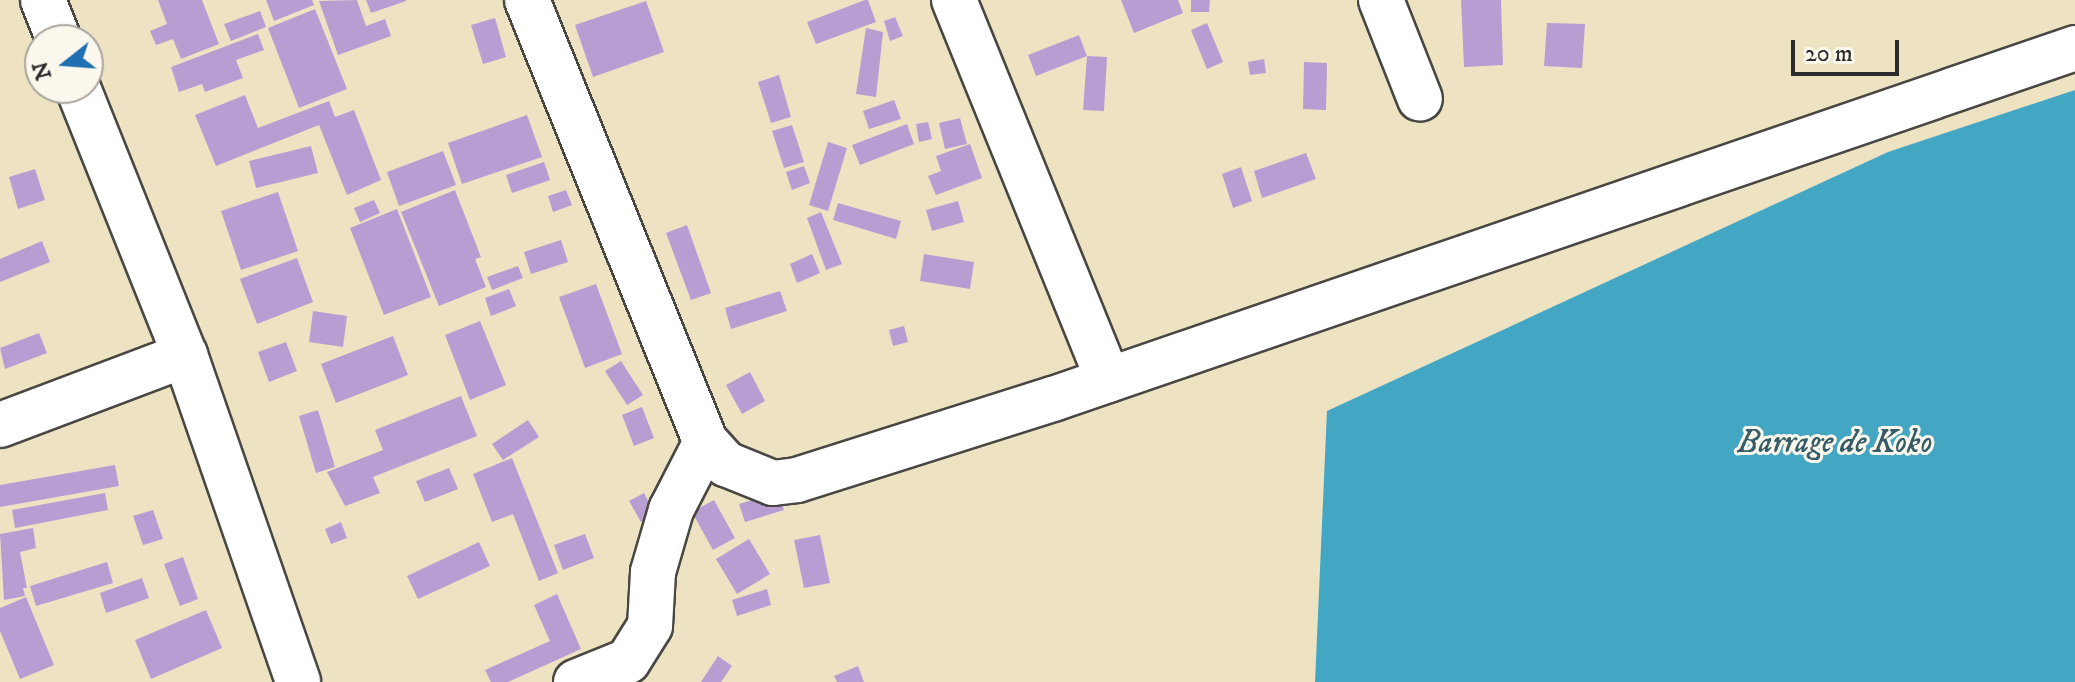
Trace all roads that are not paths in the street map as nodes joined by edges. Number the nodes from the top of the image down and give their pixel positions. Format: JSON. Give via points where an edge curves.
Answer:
{"nodes":[{"id":1,"x":43,"y":0,"type":"edge"},
{"id":2,"x":527,"y":0,"type":"edge"},
{"id":3,"x":954,"y":0,"type":"edge"},
{"id":4,"x":1381,"y":0,"type":"edge"},
{"id":5,"x":53,"y":24,"type":"edge"},
{"id":6,"x":2075,"y":48,"type":"edge"},
{"id":7,"x":1420,"y":99,"type":"dead end"},
{"id":8,"x":84,"y":104,"type":"edge"},
{"id":9,"x":185,"y":355,"type":"junction"},
{"id":10,"x":1108,"y":380,"type":"junction"},
{"id":11,"x":0,"y":425,"type":"edge"},
{"id":12,"x":706,"y":442,"type":"junction"},
{"id":13,"x":298,"y":682,"type":"edge"},
{"id":14,"x":576,"y":682,"type":"edge"}],
"edges":[{"from":1,"to":5,"type":"street"},
{"from":2,"to":12,"type":"street"},
{"from":3,"to":10,"type":"street"},
{"from":4,"to":7,"type":"street"},
{"from":6,"to":10,"type":"street"},
{"from":8,"to":9,"type":"street"},
{"from":9,"to":11,"type":"street"},
{"from":9,"to":13,"type":"street"},
{"from":10,"to":12,"type":"street","via":[[797,480],[773,483],[750,477],[726,464]]},
{"from":12,"to":14,"type":"street","via":[[671,510],[653,572],[650,626],[628,661]]}]}
